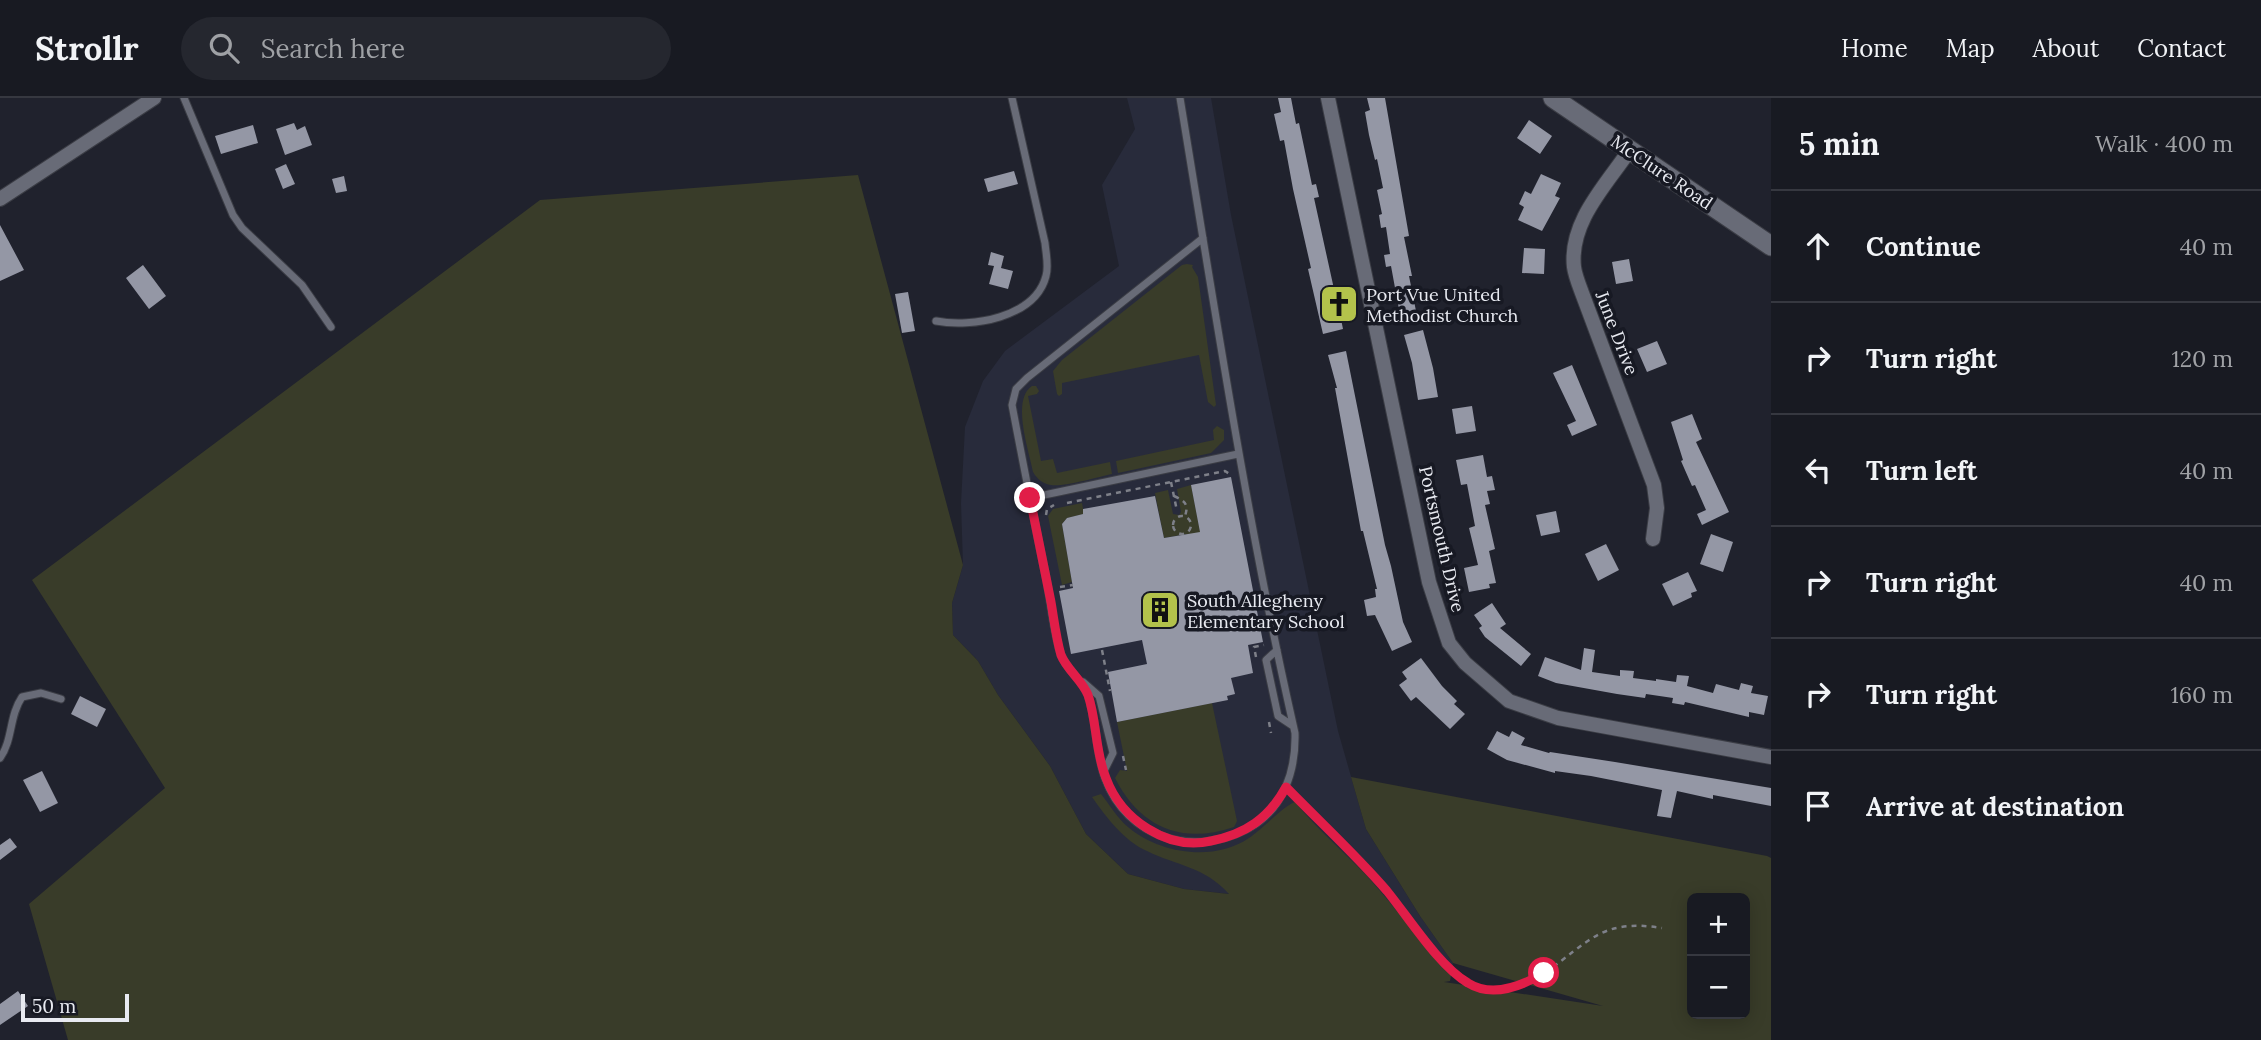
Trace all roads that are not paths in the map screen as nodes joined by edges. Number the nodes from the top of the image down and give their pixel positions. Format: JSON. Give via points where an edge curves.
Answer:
{"nodes":[{"id":1,"x":154,"y":98,"type":"edge"},
{"id":2,"x":184,"y":98,"type":"edge"},
{"id":3,"x":1012,"y":98,"type":"edge"},
{"id":4,"x":1180,"y":98,"type":"edge"},
{"id":5,"x":1328,"y":98,"type":"edge"},
{"id":6,"x":1553,"y":98,"type":"edge"},
{"id":7,"x":1629,"y":151,"type":"junction"},
{"id":8,"x":0,"y":199,"type":"edge"},
{"id":9,"x":1203,"y":238,"type":"junction"},
{"id":10,"x":1771,"y":246,"type":"edge"},
{"id":11,"x":936,"y":321,"type":"dead end"},
{"id":12,"x":331,"y":327,"type":"dead end"},
{"id":13,"x":1238,"y":454,"type":"junction"},
{"id":14,"x":1030,"y":498,"type":"junction"},
{"id":15,"x":1653,"y":539,"type":"dead end"},
{"id":16,"x":1278,"y":650,"type":"junction"},
{"id":17,"x":1071,"y":672,"type":"junction"},
{"id":18,"x":61,"y":699,"type":"dead end"},
{"id":19,"x":1293,"y":726,"type":"junction"},
{"id":20,"x":1771,"y":757,"type":"edge"},
{"id":21,"x":0,"y":758,"type":"edge"},
{"id":22,"x":1104,"y":772,"type":"junction"}],
"edges":[{"from":1,"to":8,"type":"street"},
{"from":2,"to":12,"type":"lane","via":[[233,215],[302,285]]},
{"from":3,"to":11,"type":"lane","via":[[1045,243],[1046,276],[1038,292],[1008,314],[952,324]]},
{"from":4,"to":9,"type":"lane"},
{"from":5,"to":20,"type":"street","name":"Portsmouth Drive","via":[[1429,582],[1449,643],[1487,684],[1532,711]]},
{"from":6,"to":7,"type":"street","name":"McClure Road"},
{"from":7,"to":10,"type":"street","name":"McClure Road"},
{"from":7,"to":15,"type":"street","name":"June Drive","via":[[1586,214],[1577,234],[1574,268],[1654,485]]},
{"from":9,"to":13,"type":"lane"},
{"from":9,"to":14,"type":"lane","via":[[1016,389],[1012,405]]},
{"from":13,"to":14,"type":"lane"},
{"from":13,"to":16,"type":"lane"},
{"from":14,"to":17,"type":"lane","via":[[1062,656]]},
{"from":16,"to":19,"type":"lane"},
{"from":16,"to":19,"type":"lane","via":[[1266,660],[1278,716]]},
{"from":17,"to":22,"type":"lane","via":[[1087,694]]},
{"from":17,"to":22,"type":"lane","via":[[1099,696],[1113,753]]},
{"from":18,"to":21,"type":"lane","via":[[41,693],[22,697],[15,706],[7,748]]},
{"from":19,"to":22,"type":"lane","via":[[1294,762],[1275,804],[1255,825],[1218,840],[1189,842],[1161,836],[1136,821],[1116,799]]}]}
